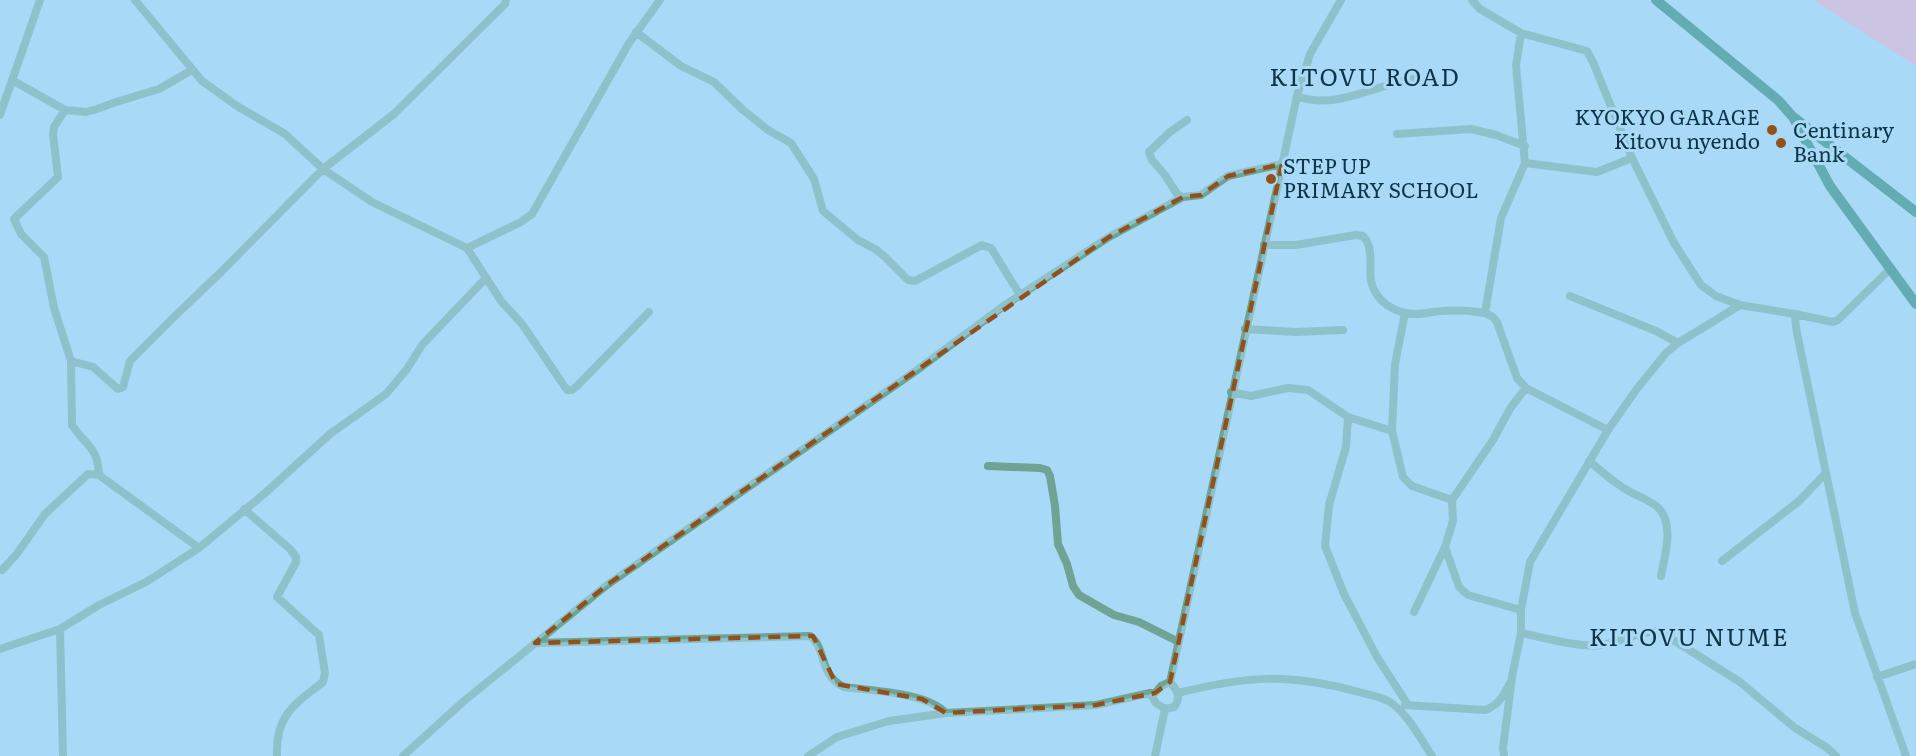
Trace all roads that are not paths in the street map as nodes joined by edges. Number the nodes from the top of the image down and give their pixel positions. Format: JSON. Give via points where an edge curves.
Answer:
{"nodes":[{"id":1,"x":39,"y":0,"type":"edge"},
{"id":2,"x":135,"y":0,"type":"edge"},
{"id":3,"x":507,"y":0,"type":"edge"},
{"id":4,"x":660,"y":0,"type":"edge"},
{"id":5,"x":1341,"y":0,"type":"edge"},
{"id":6,"x":1472,"y":0,"type":"edge"},
{"id":7,"x":1656,"y":0,"type":"edge"},
{"id":8,"x":636,"y":32,"type":"junction"},
{"id":9,"x":1521,"y":33,"type":"junction"},
{"id":10,"x":192,"y":70,"type":"junction"},
{"id":11,"x":12,"y":80,"type":"junction"},
{"id":12,"x":1414,"y":80,"type":"dead end"},
{"id":13,"x":4,"y":91,"type":"edge"},
{"id":14,"x":1297,"y":96,"type":"junction"},
{"id":15,"x":65,"y":110,"type":"junction"},
{"id":16,"x":0,"y":115,"type":"edge"},
{"id":17,"x":1792,"y":116,"type":"junction"},
{"id":18,"x":1187,"y":120,"type":"dead end"},
{"id":19,"x":1397,"y":135,"type":"dead end"},
{"id":20,"x":1525,"y":146,"type":"junction"},
{"id":21,"x":1632,"y":158,"type":"junction"},
{"id":22,"x":1525,"y":163,"type":"junction"},
{"id":23,"x":1282,"y":164,"type":"junction"},
{"id":24,"x":322,"y":168,"type":"junction"},
{"id":25,"x":1183,"y":197,"type":"junction"},
{"id":26,"x":1916,"y":212,"type":"edge"},
{"id":27,"x":1264,"y":245,"type":"junction"},
{"id":28,"x":468,"y":248,"type":"junction"},
{"id":29,"x":1891,"y":268,"type":"junction"},
{"id":30,"x":485,"y":279,"type":"junction"},
{"id":31,"x":1020,"y":295,"type":"junction"},
{"id":32,"x":1570,"y":296,"type":"dead end"},
{"id":33,"x":1916,"y":304,"type":"edge"},
{"id":34,"x":1740,"y":305,"type":"junction"},
{"id":35,"x":650,"y":312,"type":"dead end"},
{"id":36,"x":1405,"y":313,"type":"junction"},
{"id":37,"x":1485,"y":313,"type":"junction"},
{"id":38,"x":1795,"y":314,"type":"junction"},
{"id":39,"x":1245,"y":329,"type":"junction"},
{"id":40,"x":1343,"y":330,"type":"dead end"},
{"id":41,"x":1678,"y":344,"type":"junction"},
{"id":42,"x":71,"y":361,"type":"junction"},
{"id":43,"x":1526,"y":388,"type":"junction"},
{"id":44,"x":1231,"y":393,"type":"junction"},
{"id":45,"x":1348,"y":417,"type":"junction"},
{"id":46,"x":1608,"y":430,"type":"junction"},
{"id":47,"x":1392,"y":431,"type":"junction"},
{"id":48,"x":1590,"y":461,"type":"junction"},
{"id":49,"x":988,"y":466,"type":"dead end"},
{"id":50,"x":1825,"y":474,"type":"junction"},
{"id":51,"x":99,"y":475,"type":"junction"},
{"id":52,"x":1452,"y":500,"type":"junction"},
{"id":53,"x":244,"y":509,"type":"junction"},
{"id":54,"x":1446,"y":547,"type":"junction"},
{"id":55,"x":199,"y":548,"type":"junction"},
{"id":56,"x":1722,"y":561,"type":"dead end"},
{"id":57,"x":3,"y":570,"type":"dead end"},
{"id":58,"x":1661,"y":576,"type":"dead end"},
{"id":59,"x":1521,"y":610,"type":"junction"},
{"id":60,"x":1414,"y":612,"type":"dead end"},
{"id":61,"x":60,"y":629,"type":"junction"},
{"id":62,"x":1521,"y":633,"type":"junction"},
{"id":63,"x":1179,"y":642,"type":"junction"},
{"id":64,"x":535,"y":643,"type":"junction"},
{"id":65,"x":0,"y":649,"type":"edge"},
{"id":66,"x":1916,"y":664,"type":"edge"},
{"id":67,"x":1512,"y":677,"type":"junction"},
{"id":68,"x":1877,"y":677,"type":"junction"},
{"id":69,"x":1170,"y":682,"type":"junction"},
{"id":70,"x":1150,"y":693,"type":"junction"},
{"id":71,"x":1178,"y":693,"type":"junction"},
{"id":72,"x":1389,"y":701,"type":"junction"},
{"id":73,"x":1408,"y":705,"type":"junction"},
{"id":74,"x":1165,"y":709,"type":"junction"},
{"id":75,"x":946,"y":713,"type":"junction"},
{"id":76,"x":63,"y":756,"type":"edge"},
{"id":77,"x":277,"y":756,"type":"edge"},
{"id":78,"x":403,"y":756,"type":"edge"},
{"id":79,"x":808,"y":756,"type":"edge"},
{"id":80,"x":1155,"y":756,"type":"edge"},
{"id":81,"x":1432,"y":756,"type":"edge"},
{"id":82,"x":1504,"y":756,"type":"edge"},
{"id":83,"x":1836,"y":756,"type":"edge"},
{"id":84,"x":1906,"y":756,"type":"edge"}],
"edges":[{"from":1,"to":11,"type":"street"},
{"from":2,"to":10,"type":"street"},
{"from":3,"to":24,"type":"street","via":[[394,114]]},
{"from":4,"to":8,"type":"street"},
{"from":5,"to":14,"type":"street","via":[[1310,54]]},
{"from":6,"to":9,"type":"street"},
{"from":7,"to":17,"type":"main road"},
{"from":8,"to":28,"type":"street","via":[[532,214]]},
{"from":8,"to":31,"type":"street","via":[[681,66],[714,82],[768,130],[791,143],[814,179],[823,211],[884,256],[908,280],[915,281],[986,245]]},
{"from":9,"to":20,"type":"street","via":[[1516,66]]},
{"from":9,"to":21,"type":"street","via":[[1587,51]]},
{"from":10,"to":15,"type":"street","via":[[159,89],[97,110]]},
{"from":10,"to":24,"type":"street","via":[[237,106],[285,134]]},
{"from":11,"to":13,"type":"street"},
{"from":11,"to":15,"type":"street"},
{"from":12,"to":14,"type":"street","via":[[1351,97],[1309,101]]},
{"from":13,"to":16,"type":"street"},
{"from":14,"to":23,"type":"street"},
{"from":15,"to":42,"type":"street","via":[[52,134],[58,177],[14,219],[21,234],[44,257],[54,309]]},
{"from":17,"to":26,"type":"main road"},
{"from":17,"to":29,"type":"main road","via":[[1830,186]]},
{"from":18,"to":25,"type":"street","via":[[1149,152],[1176,194]]},
{"from":19,"to":20,"type":"street","via":[[1471,129]]},
{"from":20,"to":22,"type":"street"},
{"from":21,"to":22,"type":"street","via":[[1597,172]]},
{"from":21,"to":34,"type":"street","via":[[1674,243],[1701,285]]},
{"from":22,"to":37,"type":"street","via":[[1501,218]]},
{"from":23,"to":25,"type":"street","via":[[1228,176],[1201,195]]},
{"from":23,"to":27,"type":"street"},
{"from":24,"to":28,"type":"street","via":[[372,202]]},
{"from":24,"to":42,"type":"street","via":[[130,361],[123,387],[118,389],[93,367]]},
{"from":25,"to":31,"type":"street","via":[[1109,237]]},
{"from":27,"to":36,"type":"street","via":[[1364,236],[1369,245],[1375,293],[1382,302]]},
{"from":27,"to":39,"type":"street"},
{"from":28,"to":30,"type":"street"},
{"from":29,"to":33,"type":"main road"},
{"from":29,"to":38,"type":"street","via":[[1838,320],[1827,322]]},
{"from":30,"to":35,"type":"street","via":[[522,324],[567,390],[578,385]]},
{"from":30,"to":53,"type":"street","via":[[422,345],[386,394],[330,434]]},
{"from":31,"to":64,"type":"street","via":[[607,585]]},
{"from":32,"to":41,"type":"street"},
{"from":34,"to":38,"type":"street"},
{"from":34,"to":41,"type":"street"},
{"from":36,"to":37,"type":"street"},
{"from":36,"to":47,"type":"street","via":[[1395,364]]},
{"from":37,"to":43,"type":"street","via":[[1497,322],[1517,378]]},
{"from":38,"to":50,"type":"street"},
{"from":39,"to":40,"type":"street"},
{"from":39,"to":44,"type":"street"},
{"from":41,"to":46,"type":"street","via":[[1666,353]]},
{"from":42,"to":51,"type":"street","via":[[72,425],[94,449]]},
{"from":43,"to":46,"type":"street"},
{"from":43,"to":52,"type":"street"},
{"from":44,"to":45,"type":"street","via":[[1260,395],[1297,387]]},
{"from":44,"to":63,"type":"street"},
{"from":45,"to":47,"type":"street"},
{"from":45,"to":73,"type":"street","via":[[1346,447],[1329,505],[1325,546],[1344,594]]},
{"from":46,"to":48,"type":"street"},
{"from":47,"to":52,"type":"street","via":[[1406,482]]},
{"from":48,"to":58,"type":"street","via":[[1662,513],[1667,545]]},
{"from":48,"to":59,"type":"street","via":[[1530,562]]},
{"from":49,"to":63,"type":"street","via":[[1047,470],[1058,544],[1072,586],[1079,595],[1114,615],[1139,622]]},
{"from":50,"to":56,"type":"street","via":[[1799,501]]},
{"from":50,"to":68,"type":"street","via":[[1856,613]]},
{"from":51,"to":55,"type":"street"},
{"from":51,"to":57,"type":"street","via":[[88,474],[45,514]]},
{"from":52,"to":54,"type":"street","via":[[1453,521]]},
{"from":53,"to":55,"type":"street"},
{"from":53,"to":77,"type":"street","via":[[296,557],[277,597],[319,635],[324,663],[323,682],[285,716],[279,730]]},
{"from":54,"to":59,"type":"street","via":[[1464,592]]},
{"from":54,"to":60,"type":"street"},
{"from":55,"to":61,"type":"street"},
{"from":59,"to":62,"type":"street"},
{"from":61,"to":65,"type":"street"},
{"from":61,"to":76,"type":"street"},
{"from":62,"to":67,"type":"street"},
{"from":62,"to":83,"type":"street","via":[[1595,646],[1659,631],[1740,682]]},
{"from":63,"to":69,"type":"street"},
{"from":64,"to":75,"type":"street","via":[[810,636],[829,677],[837,684],[922,699]]},
{"from":64,"to":78,"type":"street"},
{"from":66,"to":68,"type":"street"},
{"from":67,"to":73,"type":"street","via":[[1500,701],[1485,710]]},
{"from":67,"to":82,"type":"street"},
{"from":68,"to":84,"type":"street"},
{"from":69,"to":70,"type":"street"},
{"from":69,"to":71,"type":"street"},
{"from":70,"to":74,"type":"street"},
{"from":70,"to":75,"type":"street","via":[[1096,705]]},
{"from":71,"to":72,"type":"street","via":[[1237,680],[1277,677],[1344,688]]},
{"from":71,"to":74,"type":"street","via":[[1174,706]]},
{"from":72,"to":73,"type":"street"},
{"from":72,"to":81,"type":"street","via":[[1415,729]]},
{"from":74,"to":80,"type":"street"},
{"from":75,"to":79,"type":"street","via":[[889,722],[848,734]]}]}
